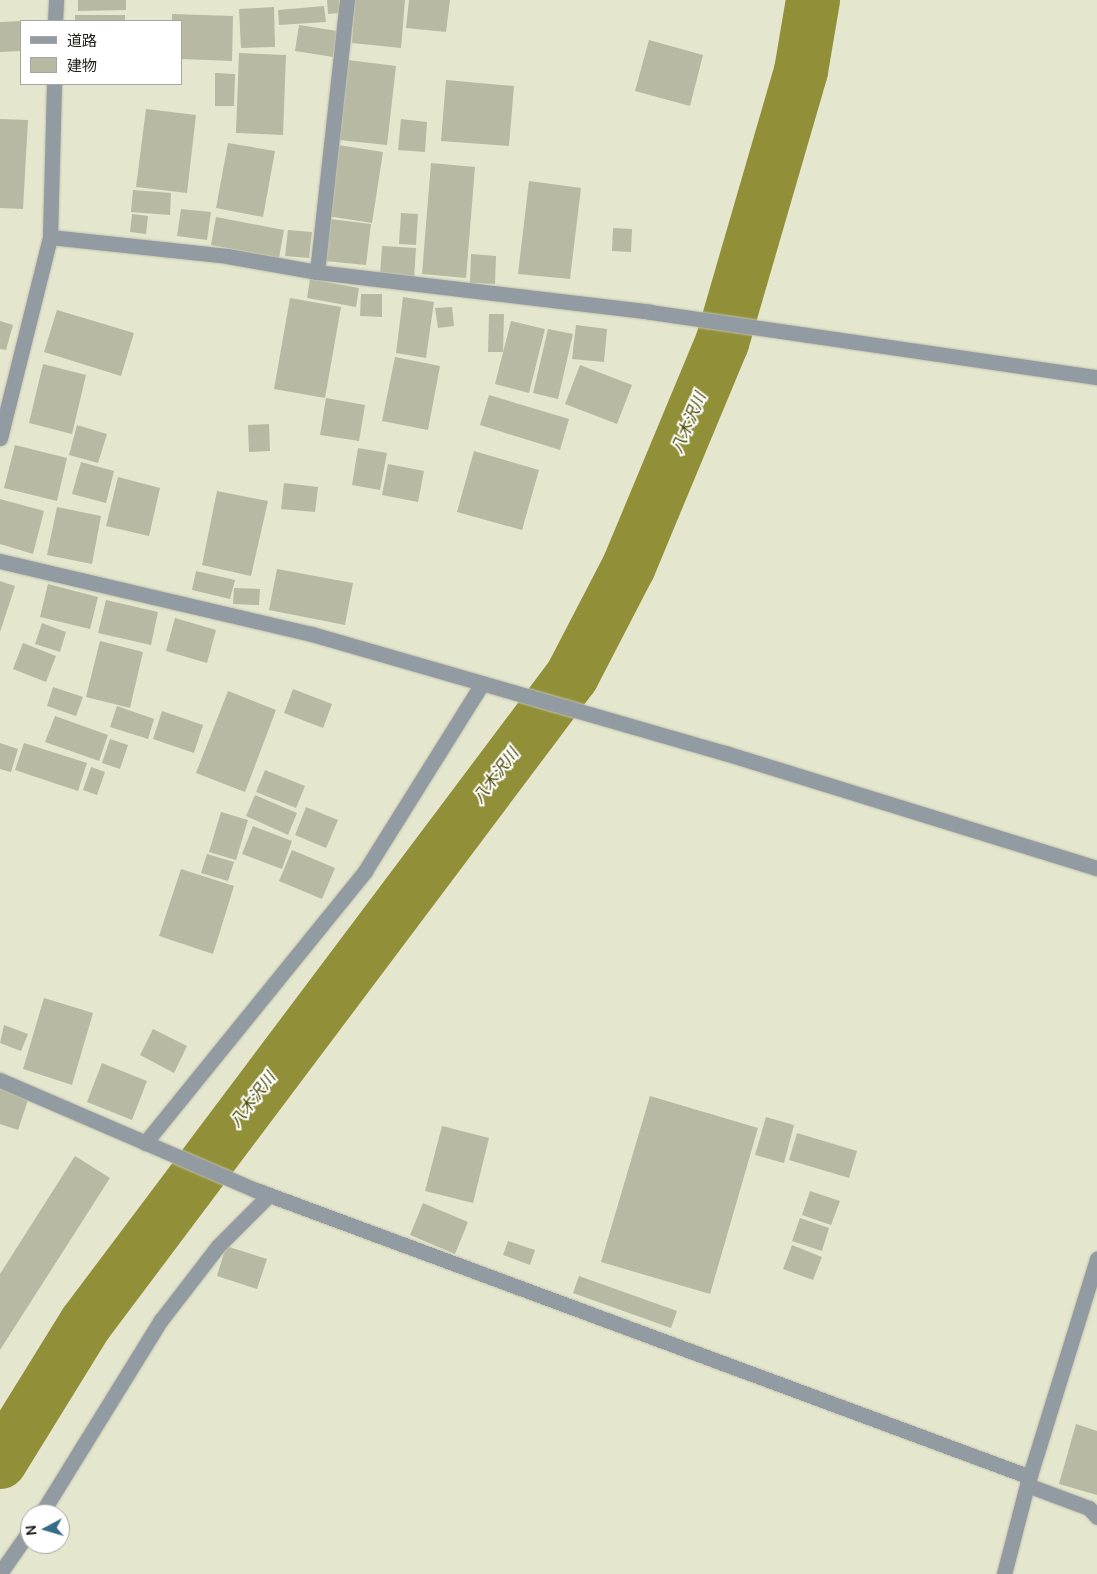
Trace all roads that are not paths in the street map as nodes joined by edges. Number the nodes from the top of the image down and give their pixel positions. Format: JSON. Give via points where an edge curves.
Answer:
{"nodes":[{"id":1,"x":56,"y":0,"type":"edge"},
{"id":2,"x":347,"y":0,"type":"edge"},
{"id":3,"x":55,"y":20,"type":"edge"},
{"id":4,"x":54,"y":85,"type":"edge"},
{"id":5,"x":50,"y":237,"type":"junction"},
{"id":6,"x":317,"y":272,"type":"junction"},
{"id":7,"x":1097,"y":378,"type":"edge"},
{"id":8,"x":0,"y":438,"type":"edge"},
{"id":9,"x":0,"y":562,"type":"edge"},
{"id":10,"x":482,"y":684,"type":"junction"},
{"id":11,"x":1097,"y":868,"type":"edge"},
{"id":12,"x":0,"y":1080,"type":"edge"},
{"id":13,"x":146,"y":1143,"type":"junction"},
{"id":14,"x":263,"y":1193,"type":"junction"},
{"id":15,"x":1097,"y":1259,"type":"edge"},
{"id":16,"x":1029,"y":1481,"type":"junction"},
{"id":17,"x":46,"y":1504,"type":"edge"},
{"id":18,"x":1097,"y":1517,"type":"edge"},
{"id":19,"x":20,"y":1544,"type":"edge"},
{"id":20,"x":0,"y":1573,"type":"edge"},
{"id":21,"x":1004,"y":1574,"type":"edge"}],
"edges":[{"from":1,"to":3,"type":"street"},
{"from":2,"to":6,"type":"street"},
{"from":4,"to":5,"type":"street"},
{"from":5,"to":6,"type":"street","via":[[227,256]]},
{"from":5,"to":8,"type":"street"},
{"from":6,"to":7,"type":"street","via":[[794,331]]},
{"from":9,"to":10,"type":"street","via":[[312,634]]},
{"from":10,"to":11,"type":"street"},
{"from":10,"to":13,"type":"street","via":[[365,871]]},
{"from":12,"to":13,"type":"street"},
{"from":13,"to":14,"type":"street"},
{"from":14,"to":16,"type":"street"},
{"from":14,"to":17,"type":"street","via":[[161,1320]]},
{"from":15,"to":16,"type":"street"},
{"from":16,"to":18,"type":"street","via":[[1090,1508]]},
{"from":16,"to":21,"type":"street"},
{"from":19,"to":20,"type":"street"}]}
